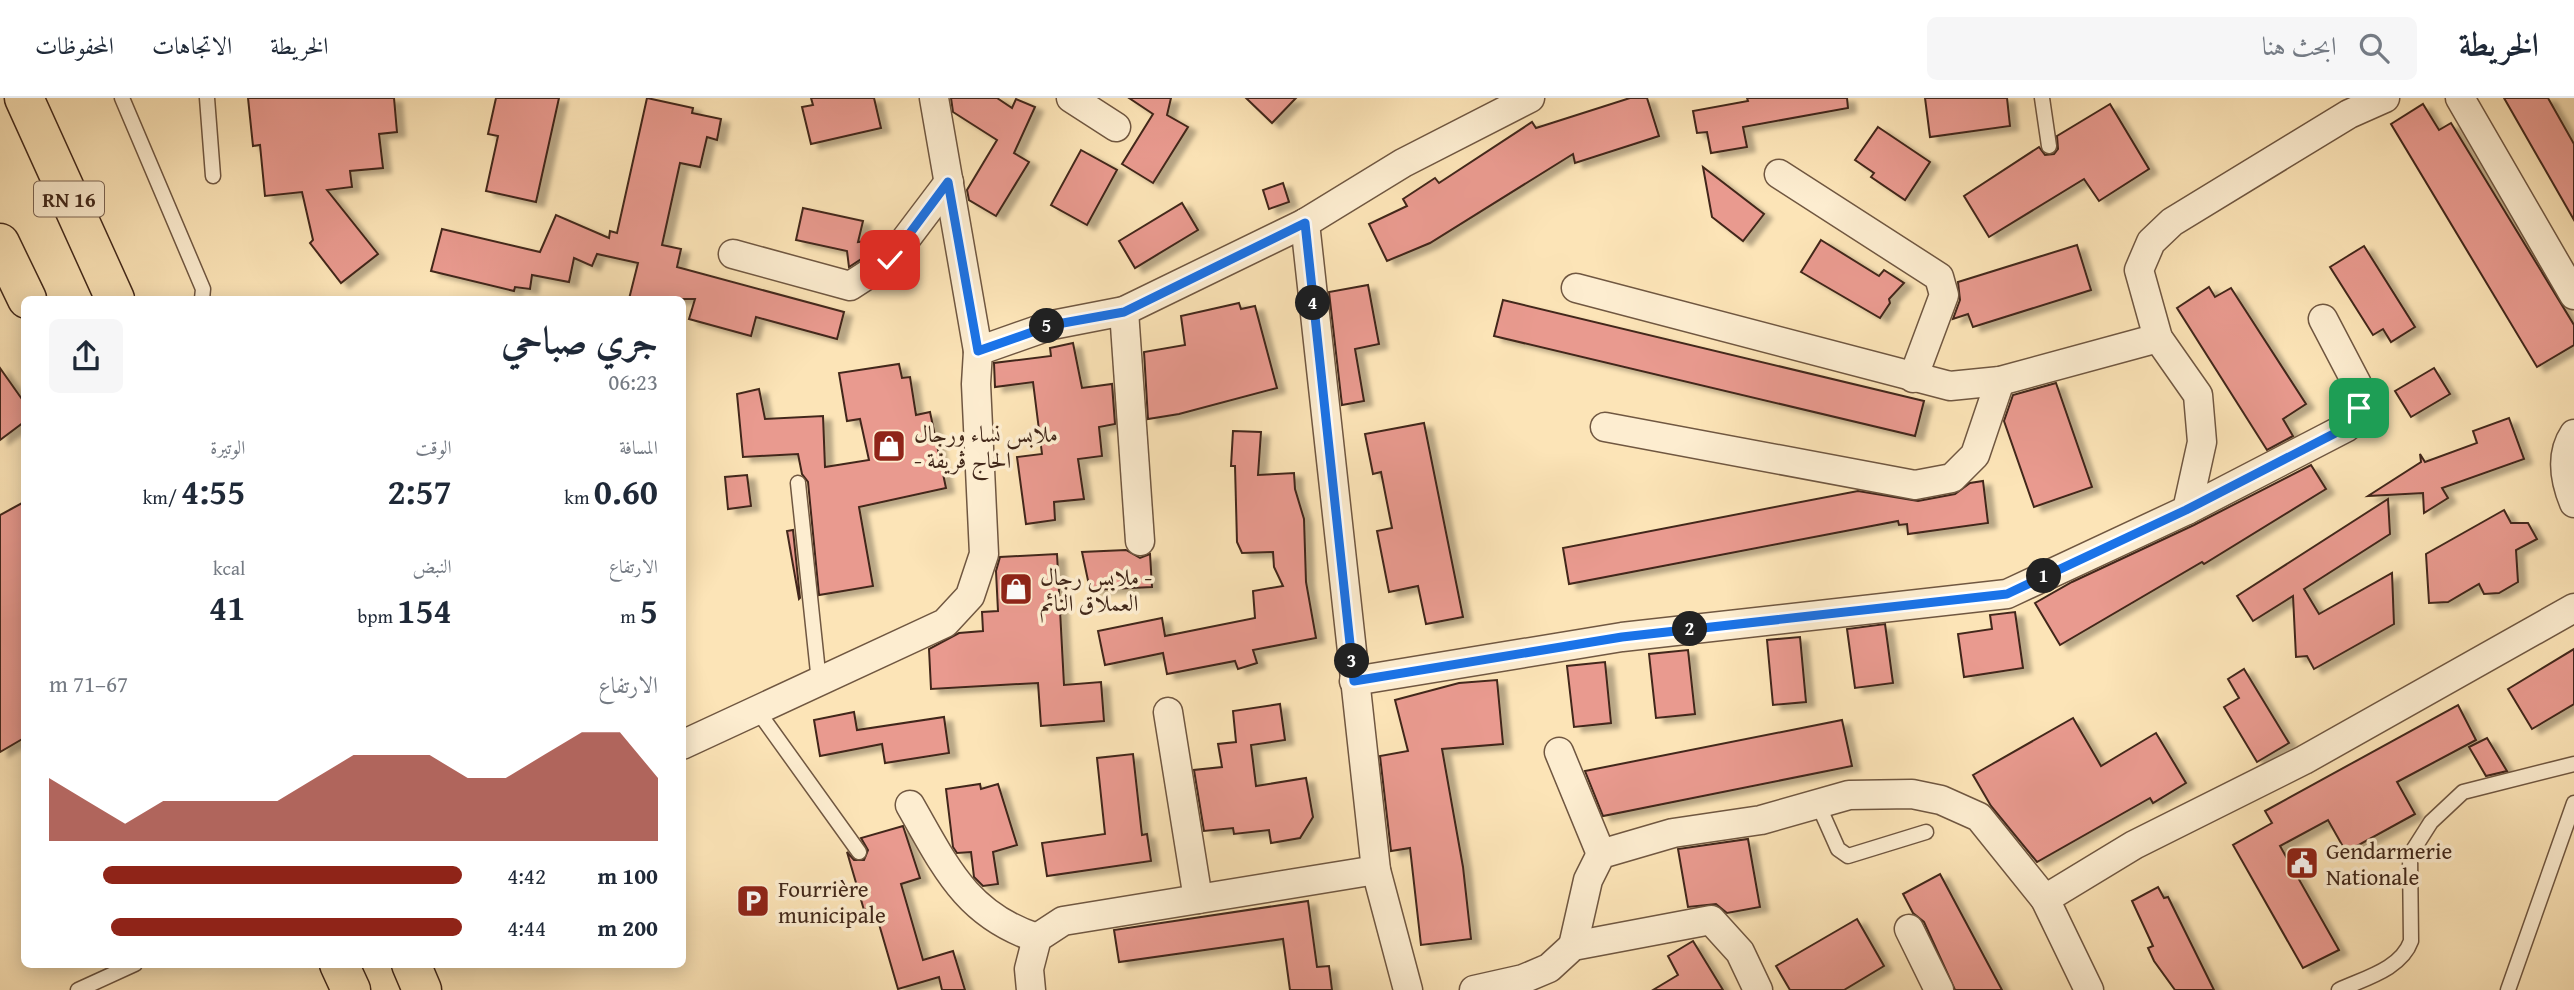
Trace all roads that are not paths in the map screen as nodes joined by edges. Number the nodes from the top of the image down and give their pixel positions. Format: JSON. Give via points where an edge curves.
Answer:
{"nodes":[{"id":1,"x":24,"y":98,"type":"edge"},
{"id":2,"x":122,"y":98,"type":"edge"},
{"id":3,"x":207,"y":98,"type":"edge"},
{"id":4,"x":934,"y":98,"type":"edge"},
{"id":5,"x":1072,"y":98,"type":"edge"},
{"id":6,"x":1530,"y":98,"type":"edge"},
{"id":7,"x":2042,"y":98,"type":"edge"},
{"id":8,"x":2385,"y":98,"type":"edge"},
{"id":9,"x":2460,"y":98,"type":"edge"},
{"id":10,"x":1116,"y":127,"type":"dead end"},
{"id":11,"x":2049,"y":146,"type":"dead end"},
{"id":12,"x":1779,"y":174,"type":"dead end"},
{"id":13,"x":213,"y":176,"type":"dead end"},
{"id":14,"x":948,"y":182,"type":"junction"},
{"id":15,"x":1305,"y":223,"type":"junction"},
{"id":16,"x":0,"y":243,"type":"edge"},
{"id":17,"x":733,"y":254,"type":"dead end"},
{"id":18,"x":1576,"y":288,"type":"dead end"},
{"id":19,"x":2574,"y":295,"type":"edge"},
{"id":20,"x":26,"y":296,"type":"edge"},
{"id":21,"x":114,"y":296,"type":"edge"},
{"id":22,"x":202,"y":296,"type":"edge"},
{"id":23,"x":1124,"y":312,"type":"junction"},
{"id":24,"x":2323,"y":319,"type":"dead end"},
{"id":25,"x":2158,"y":338,"type":"junction"},
{"id":26,"x":978,"y":351,"type":"junction"},
{"id":27,"x":1913,"y":378,"type":"junction"},
{"id":28,"x":2000,"y":381,"type":"junction"},
{"id":29,"x":1605,"y":427,"type":"dead end"},
{"id":30,"x":2574,"y":434,"type":"edge"},
{"id":31,"x":798,"y":483,"type":"dead end"},
{"id":32,"x":2574,"y":503,"type":"edge"},
{"id":33,"x":2186,"y":510,"type":"junction"},
{"id":34,"x":1140,"y":541,"type":"dead end"},
{"id":35,"x":2574,"y":608,"type":"edge"},
{"id":36,"x":819,"y":681,"type":"junction"},
{"id":37,"x":1354,"y":681,"type":"junction"},
{"id":38,"x":757,"y":710,"type":"junction"},
{"id":39,"x":1168,"y":712,"type":"dead end"},
{"id":40,"x":686,"y":743,"type":"edge"},
{"id":41,"x":1559,"y":752,"type":"dead end"},
{"id":42,"x":2574,"y":764,"type":"edge"},
{"id":43,"x":2574,"y":803,"type":"edge"},
{"id":44,"x":1818,"y":804,"type":"junction"},
{"id":45,"x":910,"y":805,"type":"dead end"},
{"id":46,"x":1926,"y":832,"type":"dead end"},
{"id":47,"x":859,"y":852,"type":"dead end"},
{"id":48,"x":1601,"y":854,"type":"junction"},
{"id":49,"x":1376,"y":870,"type":"junction"},
{"id":50,"x":1198,"y":899,"type":"junction"},
{"id":51,"x":2045,"y":899,"type":"junction"},
{"id":52,"x":1909,"y":929,"type":"dead end"},
{"id":53,"x":1037,"y":938,"type":"junction"},
{"id":54,"x":1573,"y":946,"type":"junction"},
{"id":55,"x":126,"y":968,"type":"edge"},
{"id":56,"x":341,"y":968,"type":"edge"},
{"id":57,"x":413,"y":968,"type":"edge"},
{"id":58,"x":78,"y":990,"type":"edge"},
{"id":59,"x":351,"y":990,"type":"edge"},
{"id":60,"x":422,"y":990,"type":"edge"},
{"id":61,"x":1031,"y":990,"type":"edge"},
{"id":62,"x":1408,"y":990,"type":"edge"},
{"id":63,"x":1474,"y":990,"type":"edge"},
{"id":64,"x":1758,"y":990,"type":"edge"},
{"id":65,"x":1939,"y":990,"type":"edge"},
{"id":66,"x":2089,"y":990,"type":"edge"},
{"id":67,"x":2339,"y":990,"type":"edge"},
{"id":68,"x":2508,"y":990,"type":"edge"}],
"edges":[{"from":1,"to":21,"type":"highway","number":"RN 16"},
{"from":2,"to":22,"type":"lane"},
{"from":3,"to":13,"type":"lane"},
{"from":4,"to":14,"type":"street"},
{"from":5,"to":10,"type":"street"},
{"from":6,"to":15,"type":"street","via":[[1403,163]]},
{"from":7,"to":11,"type":"lane"},
{"from":8,"to":25,"type":"street","via":[[2349,114],[2172,222],[2151,242],[2139,270]]},
{"from":9,"to":19,"type":"street"},
{"from":12,"to":27,"type":"street","via":[[1939,277],[1944,295]]},
{"from":14,"to":17,"type":"street","via":[[890,260],[850,286]]},
{"from":14,"to":26,"type":"street"},
{"from":15,"to":23,"type":"street"},
{"from":15,"to":37,"type":"street"},
{"from":16,"to":20,"type":"highway"},
{"from":18,"to":27,"type":"street"},
{"from":23,"to":26,"type":"street","via":[[1052,325]]},
{"from":23,"to":34,"type":"street"},
{"from":24,"to":33,"type":"street","via":[[2357,384],[2359,408],[2347,427]]},
{"from":25,"to":28,"type":"street"},
{"from":25,"to":33,"type":"street","via":[[2199,395],[2202,442]]},
{"from":26,"to":36,"type":"street","via":[[984,554],[970,596],[945,623]]},
{"from":27,"to":28,"type":"street","via":[[1950,386]]},
{"from":28,"to":29,"type":"street","via":[[1975,455],[1952,478],[1915,485]]},
{"from":30,"to":32,"type":"street","via":[[2566,446],[2566,482]]},
{"from":31,"to":36,"type":"lane"},
{"from":33,"to":37,"type":"street","via":[[2007,594],[1622,637]]},
{"from":35,"to":51,"type":"street","via":[[2304,760],[2134,845]]},
{"from":36,"to":38,"type":"street"},
{"from":37,"to":49,"type":"street"},
{"from":38,"to":40,"type":"street"},
{"from":38,"to":47,"type":"lane"},
{"from":39,"to":50,"type":"street"},
{"from":41,"to":48,"type":"street"},
{"from":42,"to":67,"type":"lane","via":[[2463,792],[2431,822],[2410,855],[2411,941],[2407,954]]},
{"from":43,"to":68,"type":"lane"},
{"from":44,"to":46,"type":"lane","via":[[1838,849],[1848,856]]},
{"from":44,"to":48,"type":"street"},
{"from":44,"to":51,"type":"street","via":[[1849,795],[1912,794],[1941,800],[1979,817]]},
{"from":45,"to":53,"type":"street","via":[[946,866],[981,911],[1007,928]]},
{"from":48,"to":54,"type":"street","via":[[1588,880]]},
{"from":49,"to":50,"type":"street"},
{"from":49,"to":62,"type":"street"},
{"from":50,"to":53,"type":"street","via":[[1063,921]]},
{"from":51,"to":66,"type":"street"},
{"from":52,"to":65,"type":"street"},
{"from":53,"to":61,"type":"street","via":[[1029,970]]},
{"from":54,"to":63,"type":"street","via":[[1549,968]]},
{"from":54,"to":64,"type":"street","via":[[1711,920],[1740,952]]},
{"from":55,"to":58,"type":"lane"},
{"from":56,"to":59,"type":"highway"},
{"from":57,"to":60,"type":"highway"}]}
